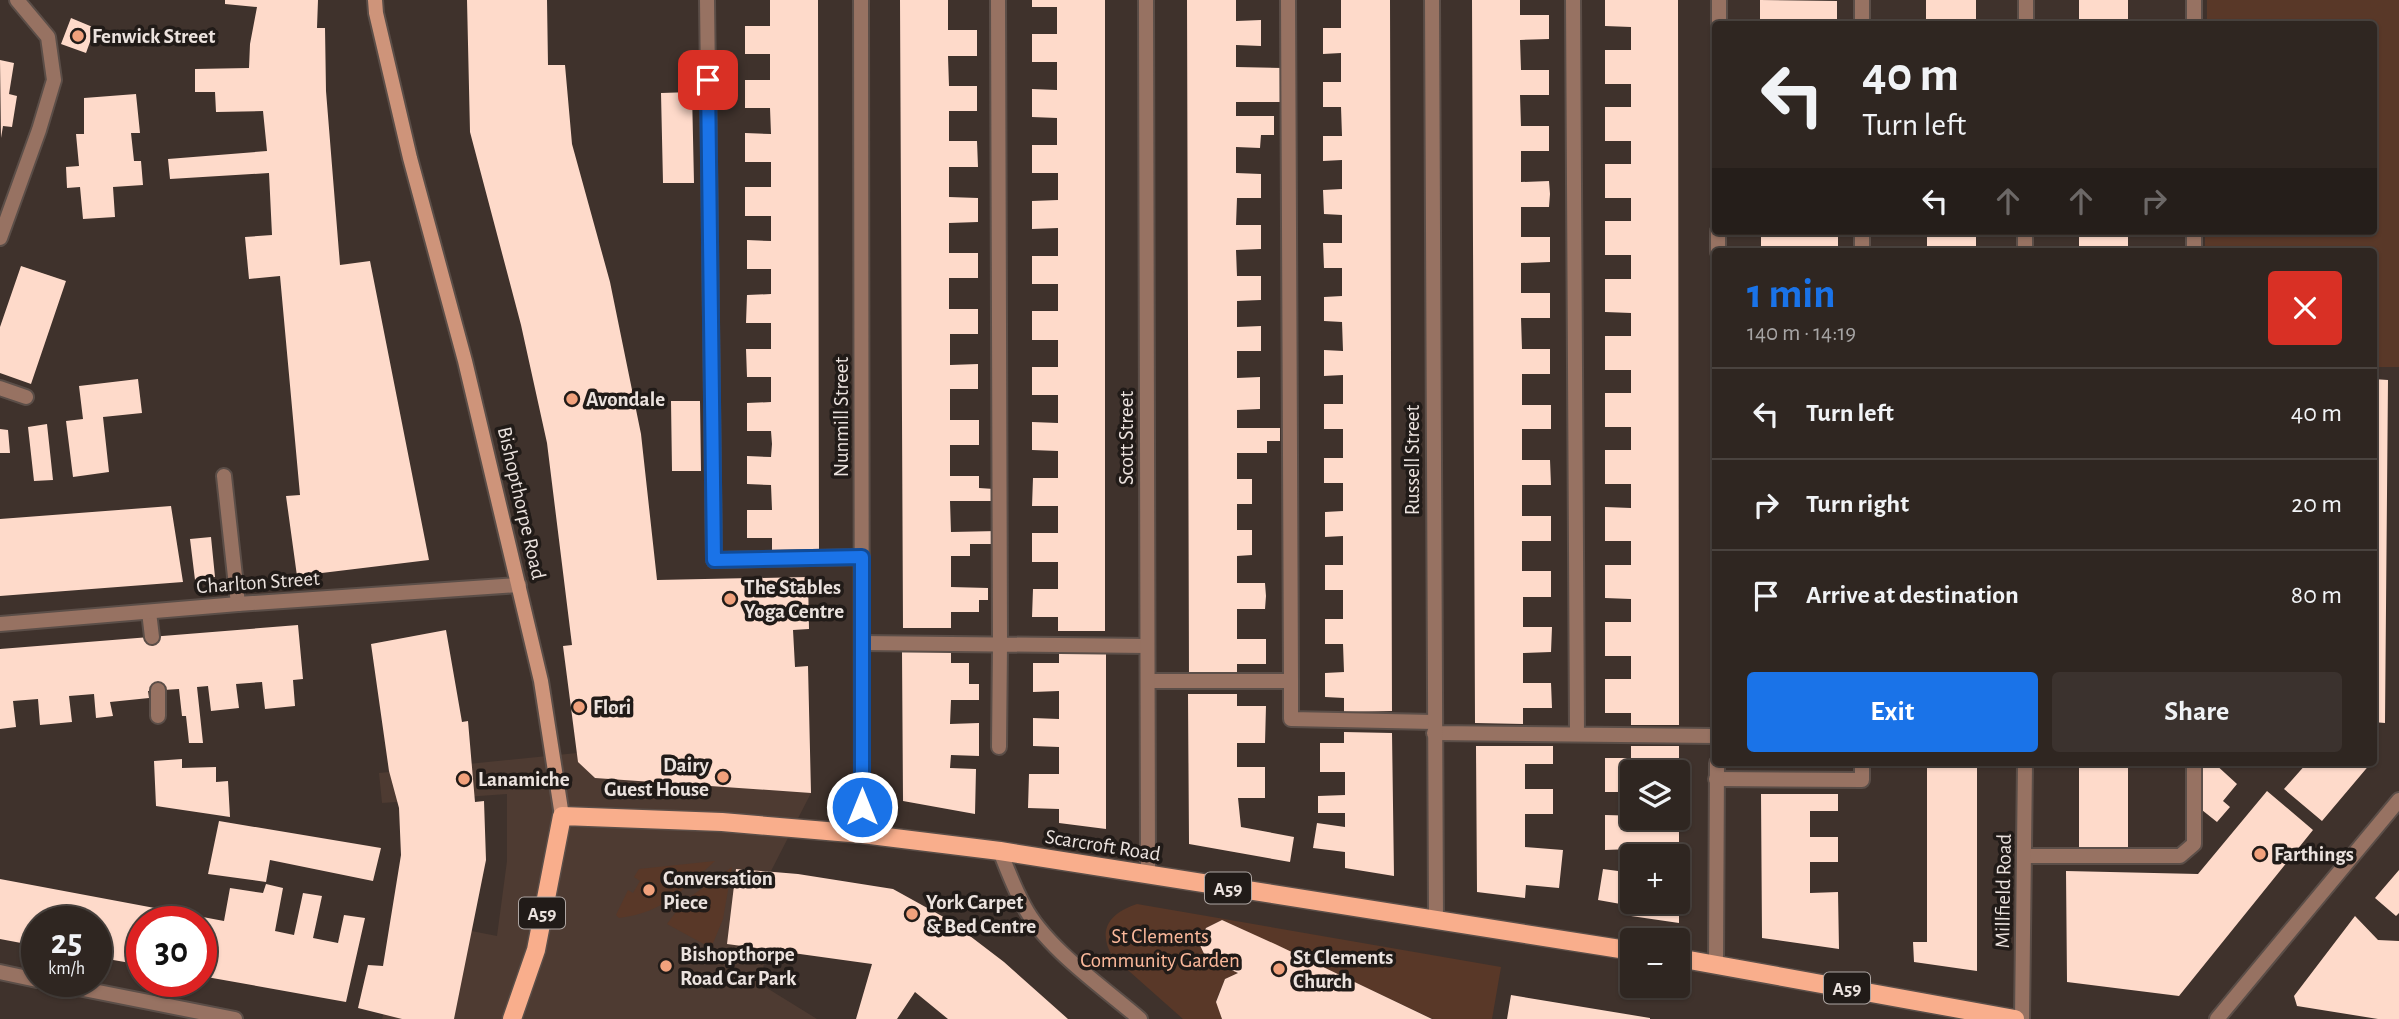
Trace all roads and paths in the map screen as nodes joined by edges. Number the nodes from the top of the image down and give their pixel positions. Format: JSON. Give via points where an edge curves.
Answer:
{"nodes":[{"id":1,"x":17,"y":0,"type":"edge"},
{"id":2,"x":375,"y":0,"type":"edge"},
{"id":3,"x":708,"y":0,"type":"edge"},
{"id":4,"x":861,"y":0,"type":"edge"},
{"id":5,"x":998,"y":0,"type":"edge"},
{"id":6,"x":1146,"y":0,"type":"edge"},
{"id":7,"x":1288,"y":0,"type":"edge"},
{"id":8,"x":1432,"y":0,"type":"edge"},
{"id":9,"x":1573,"y":0,"type":"edge"},
{"id":10,"x":1719,"y":0,"type":"edge"},
{"id":11,"x":1862,"y":0,"type":"edge"},
{"id":12,"x":2026,"y":0,"type":"edge"},
{"id":13,"x":2194,"y":0,"type":"edge"},
{"id":14,"x":1719,"y":21,"type":"edge"},
{"id":15,"x":1862,"y":21,"type":"edge"},
{"id":16,"x":2026,"y":21,"type":"edge"},
{"id":17,"x":2194,"y":21,"type":"edge"},
{"id":18,"x":0,"y":238,"type":"edge"},
{"id":19,"x":0,"y":388,"type":"edge"},
{"id":20,"x":26,"y":397,"type":"dead end"},
{"id":21,"x":224,"y":476,"type":"dead end"},
{"id":22,"x":862,"y":557,"type":"junction"},
{"id":23,"x":519,"y":585,"type":"junction"},
{"id":24,"x":238,"y":604,"type":"junction"},
{"id":25,"x":149,"y":612,"type":"junction"},
{"id":26,"x":0,"y":624,"type":"edge"},
{"id":27,"x":152,"y":637,"type":"dead end"},
{"id":28,"x":862,"y":643,"type":"junction"},
{"id":29,"x":1000,"y":645,"type":"junction"},
{"id":30,"x":1147,"y":646,"type":"junction"},
{"id":31,"x":1147,"y":681,"type":"junction"},
{"id":32,"x":1291,"y":681,"type":"junction"},
{"id":33,"x":158,"y":690,"type":"dead end"},
{"id":34,"x":158,"y":716,"type":"dead end"},
{"id":35,"x":1434,"y":727,"type":"junction"},
{"id":36,"x":1577,"y":734,"type":"junction"},
{"id":37,"x":1712,"y":736,"type":"edge"},
{"id":38,"x":999,"y":747,"type":"dead end"},
{"id":39,"x":1717,"y":766,"type":"edge"},
{"id":40,"x":1862,"y":766,"type":"edge"},
{"id":41,"x":2025,"y":766,"type":"edge"},
{"id":42,"x":2194,"y":766,"type":"edge"},
{"id":43,"x":1716,"y":779,"type":"junction"},
{"id":44,"x":2399,"y":800,"type":"edge"},
{"id":45,"x":562,"y":816,"type":"junction"},
{"id":46,"x":862,"y":834,"type":"junction"},
{"id":47,"x":1000,"y":851,"type":"junction"},
{"id":48,"x":2024,"y":856,"type":"junction"},
{"id":49,"x":1148,"y":875,"type":"junction"},
{"id":50,"x":1436,"y":920,"type":"junction"},
{"id":51,"x":1620,"y":949,"type":"edge"},
{"id":52,"x":1690,"y":960,"type":"edge"},
{"id":53,"x":1716,"y":964,"type":"junction"},
{"id":54,"x":0,"y":972,"type":"edge"},
{"id":55,"x":21,"y":976,"type":"edge"},
{"id":56,"x":112,"y":995,"type":"edge"},
{"id":57,"x":235,"y":1019,"type":"edge"},
{"id":58,"x":512,"y":1019,"type":"edge"},
{"id":59,"x":1140,"y":1019,"type":"edge"},
{"id":60,"x":2015,"y":1019,"type":"edge"},
{"id":61,"x":2022,"y":1019,"type":"edge"},
{"id":62,"x":2217,"y":1019,"type":"edge"}],
"edges":[{"from":1,"to":18,"type":"street","via":[[48,37],[54,80]]},
{"from":2,"to":23,"type":"street","name":"Bishopthorpe Road","via":[[410,158]]},
{"from":3,"to":22,"type":"street","via":[[714,560]]},
{"from":4,"to":22,"type":"street","name":"Nunmill Street"},
{"from":5,"to":29,"type":"street"},
{"from":6,"to":30,"type":"street","name":"Scott Street"},
{"from":7,"to":32,"type":"street"},
{"from":8,"to":35,"type":"street","name":"Russell Street"},
{"from":9,"to":36,"type":"street"},
{"from":10,"to":14,"type":"street"},
{"from":11,"to":15,"type":"street"},
{"from":12,"to":16,"type":"street"},
{"from":13,"to":17,"type":"street"},
{"from":19,"to":20,"type":"street"},
{"from":21,"to":24,"type":"street"},
{"from":22,"to":28,"type":"street","name":"Nunmill Street"},
{"from":23,"to":24,"type":"street","name":"Charlton Street"},
{"from":23,"to":45,"type":"street","name":"Bishopthorpe Road","via":[[546,707]]},
{"from":24,"to":25,"type":"street","name":"Charlton Street"},
{"from":25,"to":26,"type":"street","name":"Charlton Street"},
{"from":25,"to":27,"type":"street"},
{"from":28,"to":29,"type":"street"},
{"from":28,"to":46,"type":"street","name":"Nunmill Street"},
{"from":29,"to":30,"type":"street"},
{"from":29,"to":38,"type":"street"},
{"from":30,"to":31,"type":"street","name":"Scott Street"},
{"from":31,"to":32,"type":"street"},
{"from":31,"to":49,"type":"street","name":"Scott Street"},
{"from":32,"to":35,"type":"street","via":[[1292,719]]},
{"from":33,"to":34,"type":"street"},
{"from":35,"to":36,"type":"street"},
{"from":35,"to":50,"type":"street","name":"Russell Street"},
{"from":36,"to":37,"type":"street"},
{"from":39,"to":43,"type":"street"},
{"from":40,"to":43,"type":"street","via":[[1862,780]]},
{"from":41,"to":48,"type":"street","name":"Millfield Road"},
{"from":42,"to":48,"type":"street","via":[[2194,844],[2180,856]]},
{"from":43,"to":53,"type":"street"},
{"from":44,"to":62,"type":"street"},
{"from":45,"to":46,"type":"main road","name":"Scarcroft Road","number":"A59","via":[[678,819]]},
{"from":45,"to":58,"type":"main road","name":"Bishopthorpe Road","number":"A59","via":[[536,950]]},
{"from":46,"to":47,"type":"main road","name":"Scarcroft Road","number":"A59"},
{"from":47,"to":49,"type":"main road","name":"Scarcroft Road","number":"A59"},
{"from":47,"to":59,"type":"street","via":[[1037,926]]},
{"from":48,"to":61,"type":"street","name":"Millfield Road"},
{"from":49,"to":50,"type":"main road","name":"Scarcroft Road","number":"A59"},
{"from":50,"to":51,"type":"main road","name":"Scarcroft Road","number":"A59"},
{"from":52,"to":53,"type":"main road","number":"A59"},
{"from":53,"to":60,"type":"main road","number":"A59"},
{"from":54,"to":55,"type":"street"},
{"from":56,"to":57,"type":"street"}]}
